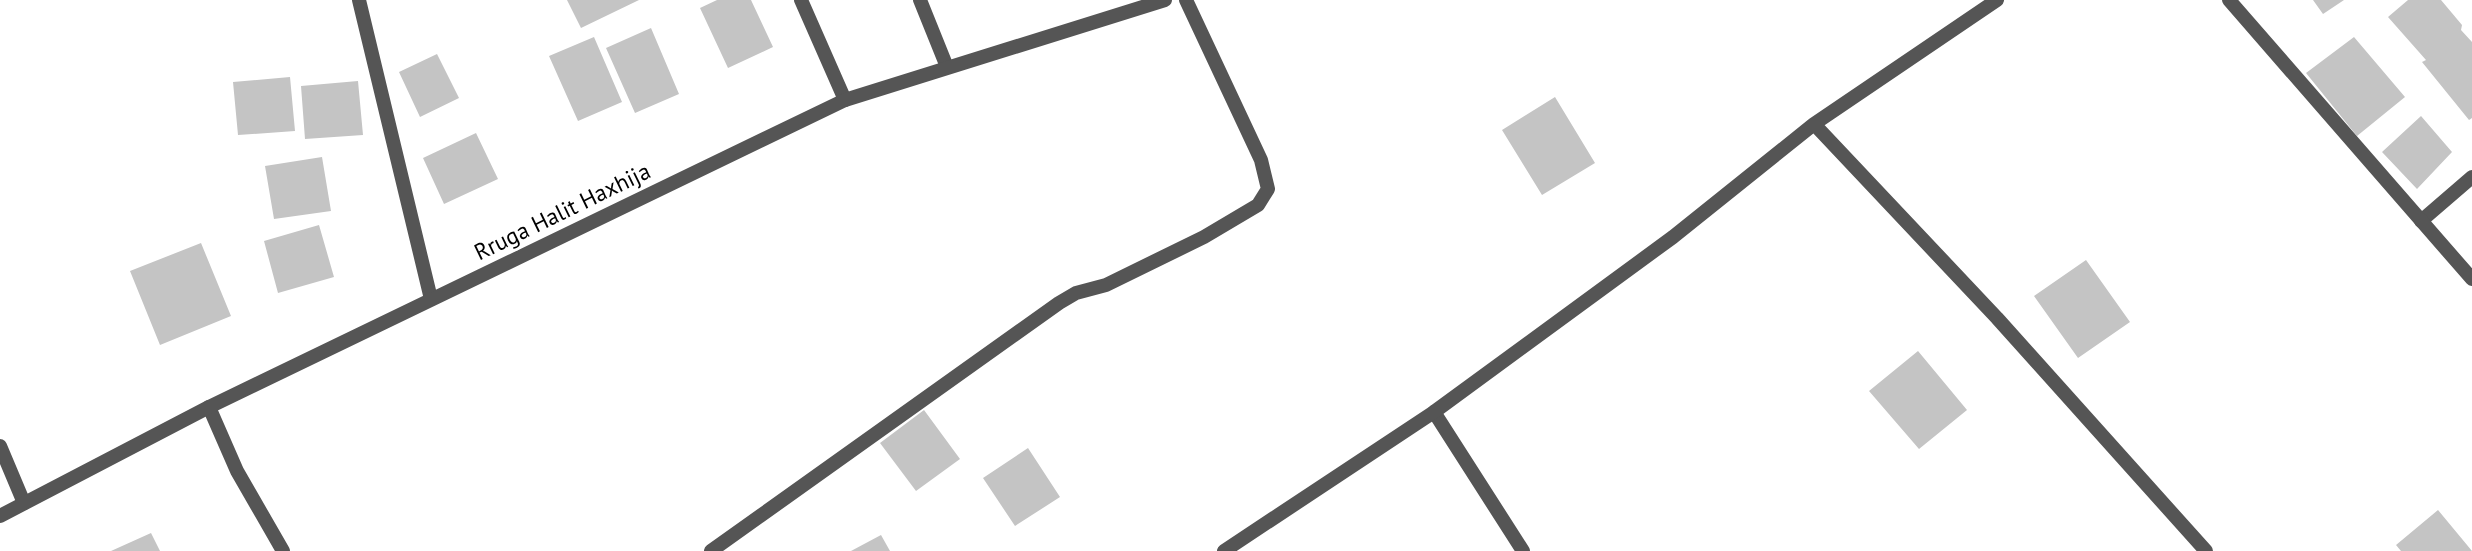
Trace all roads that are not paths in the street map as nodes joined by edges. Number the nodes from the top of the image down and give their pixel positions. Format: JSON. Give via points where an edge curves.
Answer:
{"nodes":[{"id":1,"x":359,"y":0,"type":"edge"},
{"id":2,"x":801,"y":0,"type":"edge"},
{"id":3,"x":920,"y":0,"type":"edge"},
{"id":4,"x":1164,"y":0,"type":"edge"},
{"id":5,"x":1186,"y":0,"type":"edge"},
{"id":6,"x":1997,"y":0,"type":"edge"},
{"id":7,"x":2229,"y":0,"type":"edge"},
{"id":8,"x":1134,"y":5,"type":"edge"},
{"id":9,"x":947,"y":67,"type":"junction"},
{"id":10,"x":845,"y":100,"type":"junction"},
{"id":11,"x":1814,"y":124,"type":"junction"},
{"id":12,"x":2472,"y":177,"type":"edge"},
{"id":13,"x":2421,"y":221,"type":"junction"},
{"id":14,"x":2472,"y":279,"type":"edge"},
{"id":15,"x":431,"y":299,"type":"junction"},
{"id":16,"x":209,"y":407,"type":"junction"},
{"id":17,"x":1434,"y":412,"type":"junction"},
{"id":18,"x":0,"y":446,"type":"edge"},
{"id":19,"x":24,"y":503,"type":"junction"},
{"id":20,"x":0,"y":516,"type":"edge"},
{"id":21,"x":283,"y":551,"type":"edge"},
{"id":22,"x":711,"y":551,"type":"edge"},
{"id":23,"x":1224,"y":551,"type":"edge"},
{"id":24,"x":1523,"y":551,"type":"edge"},
{"id":25,"x":2206,"y":551,"type":"edge"}],
"edges":[{"from":1,"to":15,"type":"street"},
{"from":2,"to":10,"type":"street"},
{"from":3,"to":9,"type":"street"},
{"from":4,"to":8,"type":"street","name":"Rruga Halit Haxhija"},
{"from":5,"to":22,"type":"street","via":[[1261,160],[1268,189],[1258,205],[1204,237],[1059,303]]},
{"from":6,"to":11,"type":"street"},
{"from":7,"to":13,"type":"street"},
{"from":8,"to":9,"type":"street","name":"Rruga Halit Haxhija"},
{"from":9,"to":10,"type":"street","name":"Rruga Halit Haxhija"},
{"from":10,"to":15,"type":"street","name":"Rruga Halit Haxhija"},
{"from":11,"to":17,"type":"street","via":[[1673,237]]},
{"from":11,"to":25,"type":"street","via":[[1997,318]]},
{"from":12,"to":13,"type":"street"},
{"from":13,"to":14,"type":"street"},
{"from":15,"to":16,"type":"street","name":"Rruga Halit Haxhija"},
{"from":16,"to":19,"type":"street","name":"Rruga Halit Haxhija"},
{"from":16,"to":21,"type":"street","via":[[237,471]]},
{"from":17,"to":23,"type":"street"},
{"from":17,"to":24,"type":"street"},
{"from":18,"to":19,"type":"street"},
{"from":19,"to":20,"type":"street","name":"Rruga Halit Haxhija"}]}
